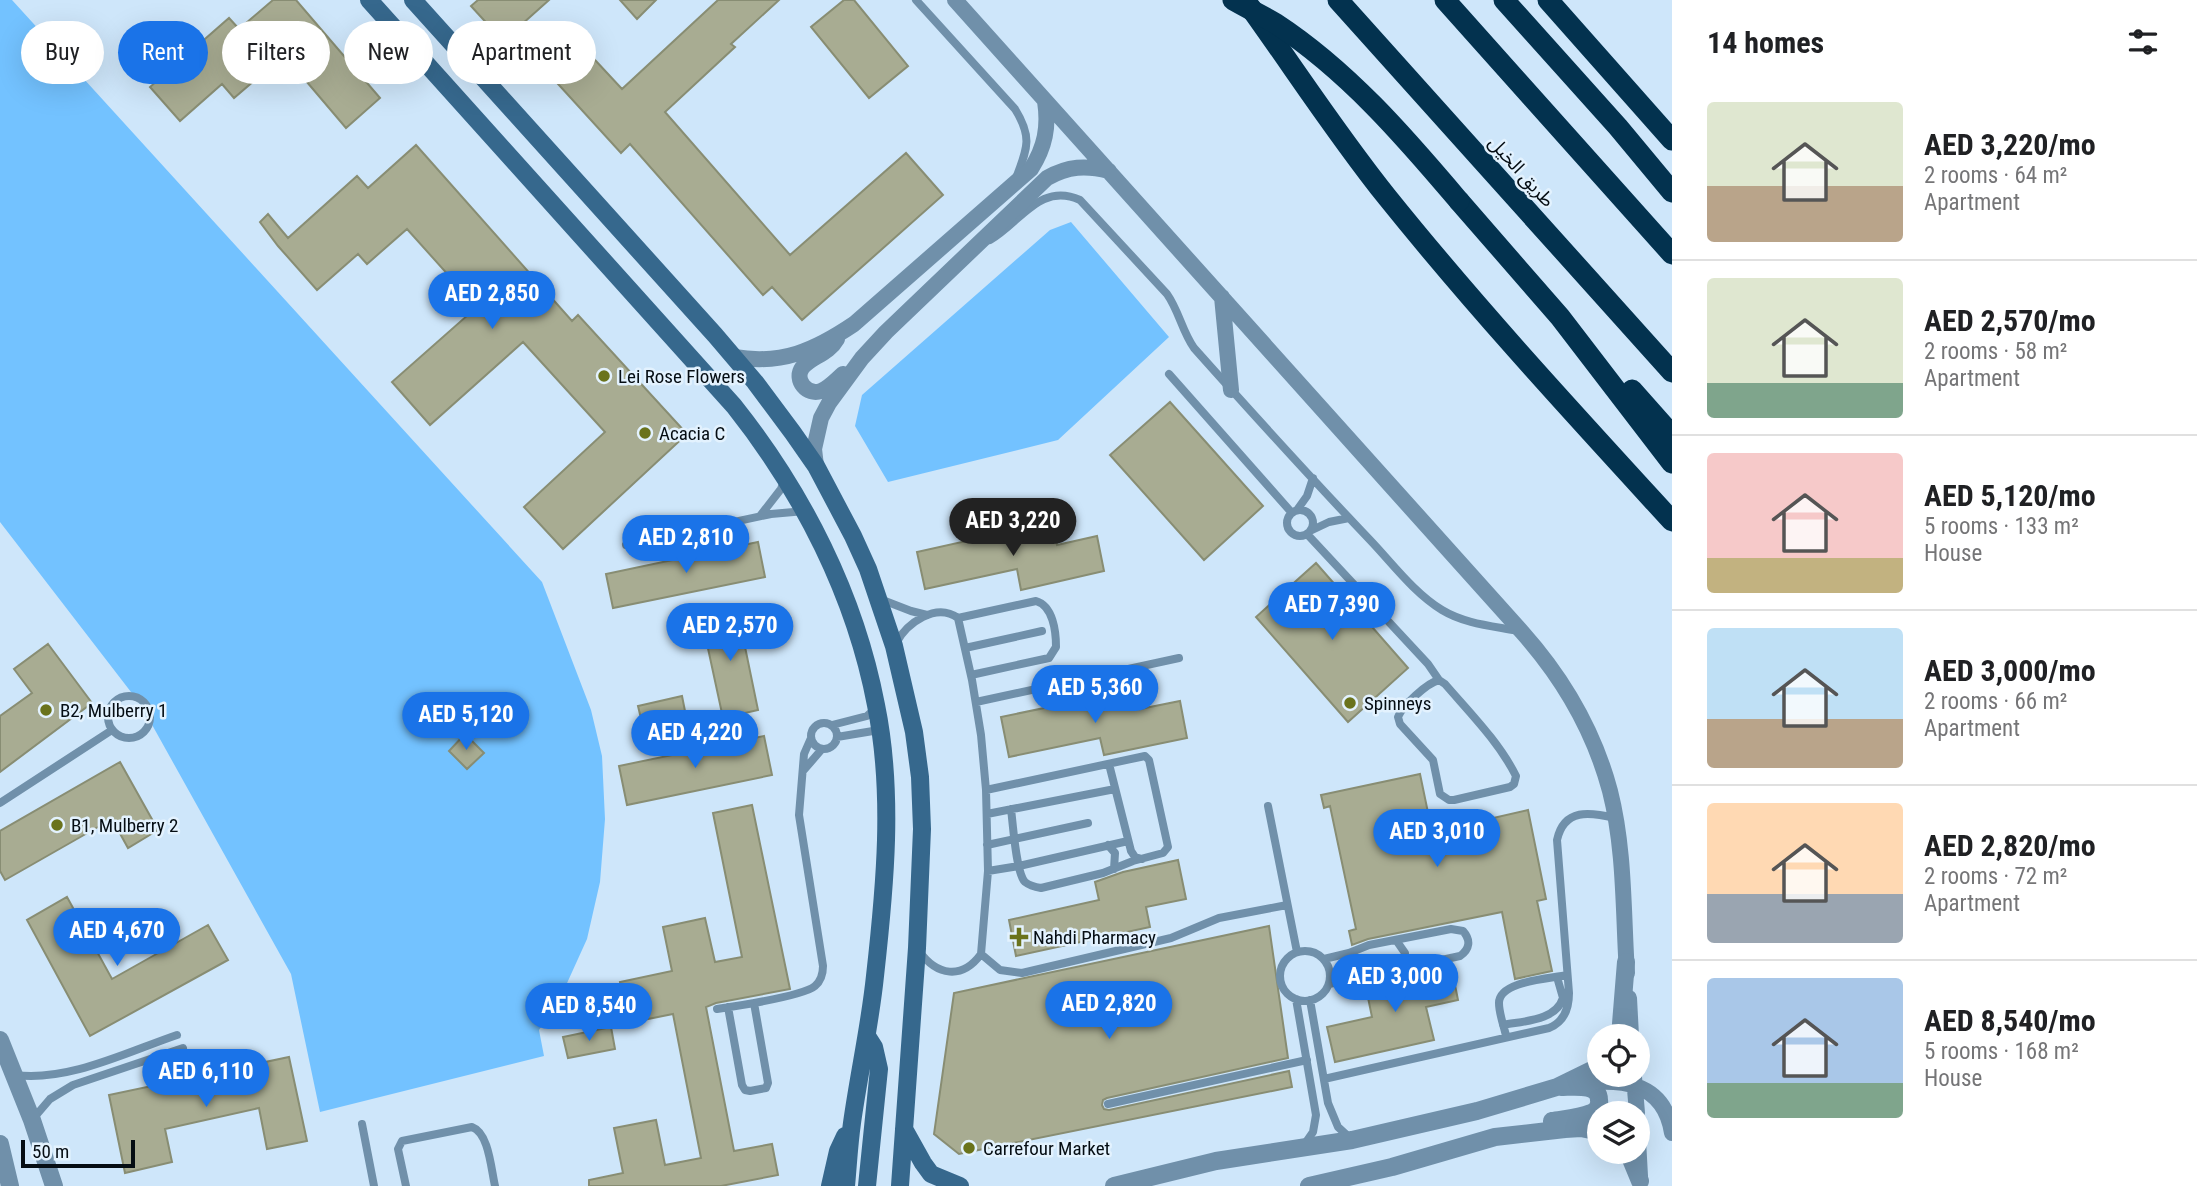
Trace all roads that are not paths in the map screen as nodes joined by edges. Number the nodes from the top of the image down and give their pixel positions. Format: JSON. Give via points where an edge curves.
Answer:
{"nodes":[{"id":1,"x":369,"y":0,"type":"edge"},
{"id":2,"x":413,"y":0,"type":"edge"},
{"id":3,"x":916,"y":0,"type":"edge"},
{"id":4,"x":955,"y":0,"type":"edge"},
{"id":5,"x":1233,"y":0,"type":"edge"},
{"id":6,"x":1245,"y":0,"type":"edge"},
{"id":7,"x":1338,"y":0,"type":"edge"},
{"id":8,"x":1445,"y":0,"type":"edge"},
{"id":9,"x":1504,"y":0,"type":"edge"},
{"id":10,"x":1548,"y":0,"type":"edge"},
{"id":11,"x":1045,"y":101,"type":"junction"},
{"id":12,"x":1672,"y":140,"type":"edge"},
{"id":13,"x":1109,"y":171,"type":"junction"},
{"id":14,"x":1009,"y":189,"type":"junction"},
{"id":15,"x":1672,"y":192,"type":"edge"},
{"id":16,"x":975,"y":247,"type":"junction"},
{"id":17,"x":1672,"y":254,"type":"edge"},
{"id":18,"x":1222,"y":297,"type":"junction"},
{"id":19,"x":1566,"y":325,"type":"junction"},
{"id":20,"x":840,"y":334,"type":"junction"},
{"id":21,"x":734,"y":357,"type":"junction"},
{"id":22,"x":862,"y":359,"type":"junction"},
{"id":23,"x":1672,"y":372,"type":"edge"},
{"id":24,"x":1169,"y":374,"type":"dead end"},
{"id":25,"x":1231,"y":390,"type":"junction"},
{"id":26,"x":1672,"y":435,"type":"edge"},
{"id":27,"x":1672,"y":463,"type":"edge"},
{"id":28,"x":816,"y":466,"type":"junction"},
{"id":29,"x":785,"y":477,"type":"junction"},
{"id":30,"x":1313,"y":478,"type":"junction"},
{"id":31,"x":805,"y":511,"type":"junction"},
{"id":32,"x":1294,"y":512,"type":"junction"},
{"id":33,"x":760,"y":516,"type":"junction"},
{"id":34,"x":1349,"y":518,"type":"junction"},
{"id":35,"x":1672,"y":521,"type":"edge"},
{"id":36,"x":1308,"y":533,"type":"junction"},
{"id":37,"x":626,"y":545,"type":"dead end"},
{"id":38,"x":879,"y":599,"type":"junction"},
{"id":39,"x":927,"y":615,"type":"junction"},
{"id":40,"x":958,"y":618,"type":"junction"},
{"id":41,"x":1042,"y":631,"type":"dead end"},
{"id":42,"x":1522,"y":632,"type":"junction"},
{"id":43,"x":894,"y":646,"type":"junction"},
{"id":44,"x":965,"y":648,"type":"junction"},
{"id":45,"x":1179,"y":658,"type":"dead end"},
{"id":46,"x":971,"y":675,"type":"junction"},
{"id":47,"x":1439,"y":680,"type":"junction"},
{"id":48,"x":976,"y":702,"type":"junction"},
{"id":49,"x":877,"y":706,"type":"junction"},
{"id":50,"x":832,"y":725,"type":"junction"},
{"id":51,"x":112,"y":730,"type":"junction"},
{"id":52,"x":879,"y":730,"type":"junction"},
{"id":53,"x":837,"y":737,"type":"junction"},
{"id":54,"x":811,"y":738,"type":"junction"},
{"id":55,"x":822,"y":749,"type":"junction"},
{"id":56,"x":1110,"y":764,"type":"junction"},
{"id":57,"x":803,"y":771,"type":"junction"},
{"id":58,"x":1115,"y":789,"type":"junction"},
{"id":59,"x":986,"y":790,"type":"junction"},
{"id":60,"x":0,"y":803,"type":"edge"},
{"id":61,"x":1268,"y":806,"type":"dead end"},
{"id":62,"x":1011,"y":810,"type":"junction"},
{"id":63,"x":987,"y":814,"type":"junction"},
{"id":64,"x":1615,"y":818,"type":"junction"},
{"id":65,"x":1088,"y":823,"type":"dead end"},
{"id":66,"x":1015,"y":838,"type":"junction"},
{"id":67,"x":1128,"y":841,"type":"junction"},
{"id":68,"x":987,"y":845,"type":"junction"},
{"id":69,"x":1108,"y":845,"type":"junction"},
{"id":70,"x":1142,"y":859,"type":"junction"},
{"id":71,"x":1019,"y":866,"type":"junction"},
{"id":72,"x":1114,"y":869,"type":"junction"},
{"id":73,"x":988,"y":871,"type":"junction"},
{"id":74,"x":1287,"y":905,"type":"junction"},
{"id":75,"x":1396,"y":940,"type":"junction"},
{"id":76,"x":917,"y":948,"type":"junction"},
{"id":77,"x":1297,"y":952,"type":"junction"},
{"id":78,"x":981,"y":954,"type":"junction"},
{"id":79,"x":1324,"y":959,"type":"junction"},
{"id":80,"x":1626,"y":962,"type":"junction"},
{"id":81,"x":1402,"y":968,"type":"junction"},
{"id":82,"x":1567,"y":975,"type":"junction"},
{"id":83,"x":1557,"y":977,"type":"junction"},
{"id":84,"x":1329,"y":984,"type":"junction"},
{"id":85,"x":1296,"y":999,"type":"junction"},
{"id":86,"x":1310,"y":1000,"type":"junction"},
{"id":87,"x":754,"y":1003,"type":"junction"},
{"id":88,"x":728,"y":1007,"type":"junction"},
{"id":89,"x":717,"y":1009,"type":"dead end"},
{"id":90,"x":1621,"y":1024,"type":"edge"},
{"id":91,"x":1630,"y":1024,"type":"edge"},
{"id":92,"x":1503,"y":1025,"type":"junction"},
{"id":93,"x":177,"y":1035,"type":"dead end"},
{"id":94,"x":867,"y":1036,"type":"junction"},
{"id":95,"x":1506,"y":1036,"type":"junction"},
{"id":96,"x":0,"y":1040,"type":"edge"},
{"id":97,"x":183,"y":1048,"type":"dead end"},
{"id":98,"x":1307,"y":1060,"type":"junction"},
{"id":99,"x":1587,"y":1072,"type":"edge"},
{"id":100,"x":15,"y":1074,"type":"junction"},
{"id":101,"x":1324,"y":1079,"type":"junction"},
{"id":102,"x":1587,"y":1084,"type":"edge"},
{"id":103,"x":1556,"y":1087,"type":"junction"},
{"id":104,"x":1643,"y":1087,"type":"edge"},
{"id":105,"x":1108,"y":1104,"type":"dead end"},
{"id":106,"x":33,"y":1121,"type":"junction"},
{"id":107,"x":362,"y":1124,"type":"dead end"},
{"id":108,"x":852,"y":1124,"type":"junction"},
{"id":109,"x":904,"y":1127,"type":"junction"},
{"id":110,"x":1587,"y":1129,"type":"edge"},
{"id":111,"x":1672,"y":1133,"type":"edge"},
{"id":112,"x":1495,"y":1137,"type":"junction"},
{"id":113,"x":1352,"y":1140,"type":"junction"},
{"id":114,"x":0,"y":1144,"type":"edge"},
{"id":115,"x":1301,"y":1149,"type":"junction"},
{"id":116,"x":1633,"y":1164,"type":"edge"},
{"id":117,"x":1639,"y":1164,"type":"edge"},
{"id":118,"x":1640,"y":1183,"type":"edge"},
{"id":119,"x":10,"y":1186,"type":"edge"},
{"id":120,"x":54,"y":1186,"type":"edge"},
{"id":121,"x":374,"y":1186,"type":"edge"},
{"id":122,"x":406,"y":1186,"type":"edge"},
{"id":123,"x":495,"y":1186,"type":"edge"},
{"id":124,"x":830,"y":1186,"type":"edge"},
{"id":125,"x":846,"y":1186,"type":"edge"},
{"id":126,"x":867,"y":1186,"type":"edge"},
{"id":127,"x":900,"y":1186,"type":"edge"},
{"id":128,"x":960,"y":1186,"type":"edge"},
{"id":129,"x":1114,"y":1186,"type":"edge"},
{"id":130,"x":1309,"y":1186,"type":"edge"}],
"edges":[{"from":1,"to":29,"type":"main road","via":[[734,406]]},
{"from":2,"to":21,"type":"main road"},
{"from":3,"to":14,"type":"lane","via":[[1025,125],[1026,152]]},
{"from":4,"to":11,"type":"street"},
{"from":5,"to":19,"type":"highway","bridge":true,"via":[[1274,23],[1343,76],[1389,120]]},
{"from":6,"to":35,"type":"highway","via":[[1345,142],[1412,227],[1552,391]]},
{"from":7,"to":23,"type":"highway","name":"طريق الخيل"},
{"from":8,"to":17,"type":"highway"},
{"from":9,"to":15,"type":"highway"},
{"from":10,"to":12,"type":"highway"},
{"from":11,"to":13,"type":"street"},
{"from":11,"to":14,"type":"street","via":[[1047,129],[1039,156]]},
{"from":13,"to":16,"type":"street","via":[[1083,167],[1057,173]]},
{"from":13,"to":18,"type":"street"},
{"from":14,"to":20,"type":"street"},
{"from":16,"to":22,"type":"street"},
{"from":16,"to":25,"type":"lane","via":[[1000,234],[1045,197],[1062,194],[1080,200],[1167,294],[1188,340]]},
{"from":18,"to":25,"type":"street"},
{"from":18,"to":42,"type":"street"},
{"from":19,"to":26,"type":"highway","via":[[1591,344]]},
{"from":19,"to":27,"type":"highway"},
{"from":20,"to":21,"type":"street","via":[[777,360]]},
{"from":20,"to":22,"type":"street","via":[[826,352],[802,368],[799,376],[806,390],[821,391]]},
{"from":21,"to":28,"type":"main road"},
{"from":22,"to":28,"type":"street","via":[[821,418],[814,449]]},
{"from":24,"to":32,"type":"lane"},
{"from":25,"to":30,"type":"lane"},
{"from":28,"to":38,"type":"main road"},
{"from":29,"to":31,"type":"main road"},
{"from":29,"to":33,"type":"lane"},
{"from":30,"to":32,"type":"lane","via":[[1307,496]]},
{"from":30,"to":34,"type":"lane"},
{"from":31,"to":33,"type":"lane"},
{"from":31,"to":49,"type":"main road","via":[[849,608]]},
{"from":32,"to":36,"type":"lane","via":[[1303,511],[1312,519]]},
{"from":32,"to":36,"type":"lane","via":[[1287,522],[1289,531],[1297,536]]},
{"from":33,"to":37,"type":"lane"},
{"from":34,"to":36,"type":"lane"},
{"from":34,"to":42,"type":"lane","via":[[1441,609],[1466,621]]},
{"from":36,"to":47,"type":"lane"},
{"from":38,"to":39,"type":"lane"},
{"from":38,"to":43,"type":"main road"},
{"from":39,"to":40,"type":"lane","via":[[949,613]]},
{"from":39,"to":43,"type":"lane","via":[[906,628]]},
{"from":40,"to":44,"type":"lane"},
{"from":40,"to":46,"type":"lane","via":[[1036,601],[1050,612],[1056,648],[1049,658]]},
{"from":41,"to":44,"type":"lane"},
{"from":42,"to":64,"type":"street","via":[[1568,691],[1592,739]]},
{"from":43,"to":76,"type":"main road","via":[[920,777]]},
{"from":44,"to":46,"type":"lane"},
{"from":45,"to":48,"type":"lane"},
{"from":46,"to":48,"type":"lane"},
{"from":47,"to":47,"type":"lane","via":[[1398,717],[1433,760],[1440,794],[1454,800],[1510,787],[1516,776],[1506,759]]},
{"from":48,"to":59,"type":"lane"},
{"from":49,"to":50,"type":"lane","via":[[867,716]]},
{"from":49,"to":52,"type":"main road"},
{"from":50,"to":53,"type":"lane"},
{"from":50,"to":54,"type":"lane","via":[[815,725]]},
{"from":51,"to":51,"type":"lane","via":[[130,738],[143,733],[150,722],[144,702],[131,696],[118,699],[109,710]]},
{"from":51,"to":60,"type":"lane"},
{"from":52,"to":53,"type":"lane"},
{"from":52,"to":94,"type":"main road","via":[[886,831]]},
{"from":53,"to":55,"type":"lane"},
{"from":54,"to":55,"type":"lane"},
{"from":54,"to":57,"type":"lane"},
{"from":55,"to":57,"type":"lane"},
{"from":56,"to":58,"type":"lane"},
{"from":56,"to":59,"type":"lane"},
{"from":56,"to":70,"type":"lane","via":[[1142,755],[1149,760],[1168,847]]},
{"from":57,"to":87,"type":"lane","via":[[799,815],[823,974],[807,991]]},
{"from":58,"to":62,"type":"lane"},
{"from":58,"to":67,"type":"lane"},
{"from":59,"to":63,"type":"lane"},
{"from":61,"to":74,"type":"lane"},
{"from":62,"to":63,"type":"lane"},
{"from":62,"to":66,"type":"lane"},
{"from":63,"to":68,"type":"lane"},
{"from":64,"to":80,"type":"street"},
{"from":64,"to":82,"type":"lane","via":[[1577,814],[1559,831]]},
{"from":65,"to":66,"type":"lane"},
{"from":66,"to":68,"type":"lane"},
{"from":66,"to":71,"type":"lane"},
{"from":67,"to":69,"type":"lane"},
{"from":67,"to":70,"type":"lane","via":[[1132,854]]},
{"from":68,"to":73,"type":"lane"},
{"from":69,"to":71,"type":"lane"},
{"from":69,"to":72,"type":"lane","via":[[1115,853]]},
{"from":70,"to":72,"type":"lane"},
{"from":71,"to":72,"type":"lane","via":[[1025,882],[1041,888]]},
{"from":71,"to":73,"type":"lane"},
{"from":73,"to":78,"type":"lane"},
{"from":74,"to":77,"type":"lane"},
{"from":74,"to":78,"type":"lane","via":[[1219,918],[1171,938],[1022,973],[1000,970]]},
{"from":75,"to":79,"type":"lane"},
{"from":75,"to":81,"type":"lane","via":[[1405,953]]},
{"from":75,"to":81,"type":"lane","via":[[1457,929],[1469,942],[1460,956]]},
{"from":76,"to":78,"type":"lane","via":[[932,966],[943,971],[965,969]]},
{"from":76,"to":109,"type":"main road"},
{"from":77,"to":79,"type":"lane","via":[[1316,953]]},
{"from":77,"to":85,"type":"lane","via":[[1284,963],[1281,979]]},
{"from":79,"to":84,"type":"lane"},
{"from":80,"to":90,"type":"street"},
{"from":80,"to":91,"type":"street"},
{"from":81,"to":84,"type":"lane"},
{"from":82,"to":83,"type":"lane"},
{"from":82,"to":95,"type":"lane","via":[[1568,1006],[1558,1024]]},
{"from":83,"to":92,"type":"lane","via":[[1505,989],[1499,1001]]},
{"from":83,"to":92,"type":"lane","via":[[1563,998],[1555,1012]]},
{"from":84,"to":86,"type":"lane","via":[[1325,992]]},
{"from":85,"to":86,"type":"lane"},
{"from":85,"to":98,"type":"lane"},
{"from":86,"to":101,"type":"lane"},
{"from":87,"to":88,"type":"lane"},
{"from":87,"to":88,"type":"lane","via":[[768,1083],[766,1088],[750,1091],[742,1085]]},
{"from":88,"to":89,"type":"lane"},
{"from":92,"to":95,"type":"lane"},
{"from":93,"to":100,"type":"lane","via":[[69,1072],[41,1077]]},
{"from":94,"to":108,"type":"main road"},
{"from":94,"to":126,"type":"main road","via":[[879,1069]]},
{"from":95,"to":101,"type":"lane"},
{"from":96,"to":100,"type":"street"},
{"from":97,"to":106,"type":"lane","via":[[74,1085],[50,1099]]},
{"from":98,"to":105,"type":"lane"},
{"from":98,"to":115,"type":"lane","via":[[1316,1115],[1313,1132]]},
{"from":99,"to":103,"type":"street"},
{"from":100,"to":106,"type":"street"},
{"from":101,"to":113,"type":"lane","via":[[1334,1119]]},
{"from":102,"to":103,"type":"street"},
{"from":103,"to":112,"type":"street","via":[[1597,1091],[1599,1105],[1591,1113]]},
{"from":103,"to":113,"type":"street"},
{"from":104,"to":111,"type":"street","via":[[1658,1100]]},
{"from":106,"to":120,"type":"street"},
{"from":107,"to":121,"type":"lane"},
{"from":108,"to":124,"type":"main road","via":[[838,1151]]},
{"from":108,"to":125,"type":"main road"},
{"from":109,"to":127,"type":"main road"},
{"from":109,"to":128,"type":"main road","via":[[931,1174]]},
{"from":110,"to":112,"type":"street"},
{"from":112,"to":130,"type":"street"},
{"from":113,"to":115,"type":"street"},
{"from":114,"to":119,"type":"street"},
{"from":115,"to":129,"type":"street","via":[[1216,1161]]},
{"from":116,"to":118,"type":"street"},
{"from":117,"to":118,"type":"street"},
{"from":122,"to":123,"type":"lane","via":[[398,1149],[402,1141],[472,1127],[484,1137]]}]}
